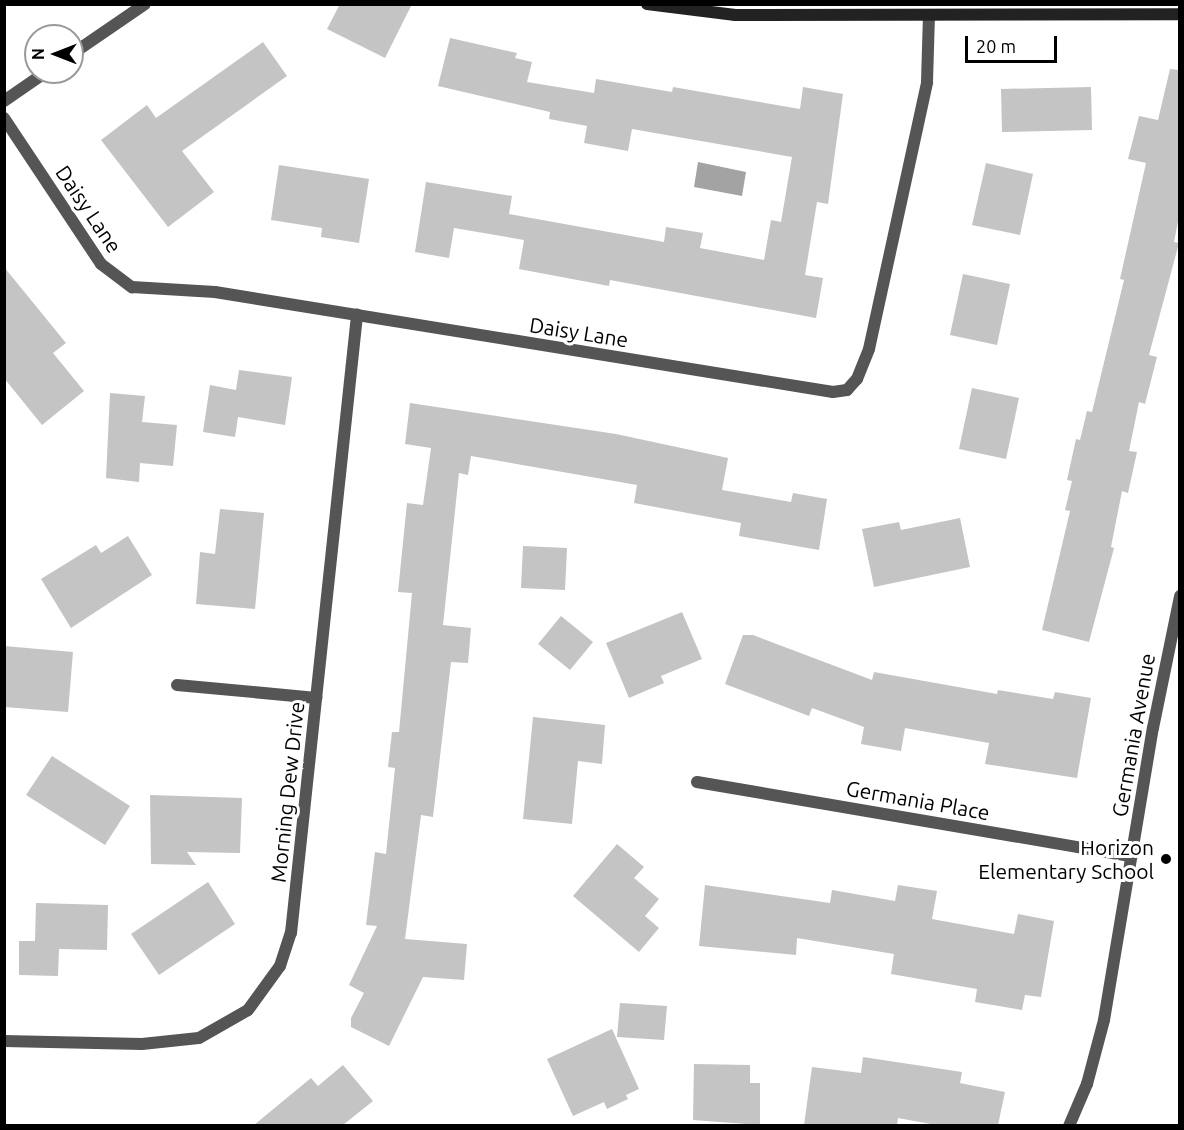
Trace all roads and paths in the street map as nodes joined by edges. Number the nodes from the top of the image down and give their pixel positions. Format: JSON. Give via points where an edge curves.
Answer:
{"nodes":[{"id":1,"x":145,"y":4,"type":"edge"},
{"id":2,"x":647,"y":4,"type":"edge"},
{"id":3,"x":1179,"y":14,"type":"edge"},
{"id":4,"x":929,"y":15,"type":"junction"},
{"id":5,"x":84,"y":46,"type":"edge"},
{"id":6,"x":29,"y":84,"type":"edge"},
{"id":7,"x":4,"y":101,"type":"edge"},
{"id":8,"x":4,"y":118,"type":"edge"},
{"id":9,"x":357,"y":315,"type":"junction"},
{"id":10,"x":1179,"y":596,"type":"edge"},
{"id":11,"x":177,"y":685,"type":"dead end"},
{"id":12,"x":316,"y":698,"type":"junction"},
{"id":13,"x":697,"y":782,"type":"dead end"},
{"id":14,"x":1132,"y":856,"type":"junction"},
{"id":15,"x":4,"y":1041,"type":"edge"},
{"id":16,"x":1069,"y":1125,"type":"edge"}],
"edges":[{"from":1,"to":5,"type":"street"},
{"from":2,"to":4,"type":"street","via":[[735,15]]},
{"from":3,"to":4,"type":"street"},
{"from":4,"to":9,"type":"street","name":"Daisy Lane","via":[[927,82],[879,303],[864,365],[847,390],[803,389]]},
{"from":6,"to":7,"type":"street"},
{"from":8,"to":9,"type":"street","name":"Daisy Lane","via":[[101,264],[115,277],[148,290],[215,292]]},
{"from":9,"to":12,"type":"street","name":"Morning Dew Drive"},
{"from":10,"to":14,"type":"street","name":"Germania Avenue"},
{"from":11,"to":12,"type":"street"},
{"from":12,"to":15,"type":"street","name":"Morning Dew Drive","via":[[291,933],[280,966],[261,997],[217,1031],[180,1042]]},
{"from":13,"to":14,"type":"street","name":"Germania Place"},
{"from":14,"to":16,"type":"street","name":"Germania Avenue","via":[[1104,1020],[1090,1074]]}]}
